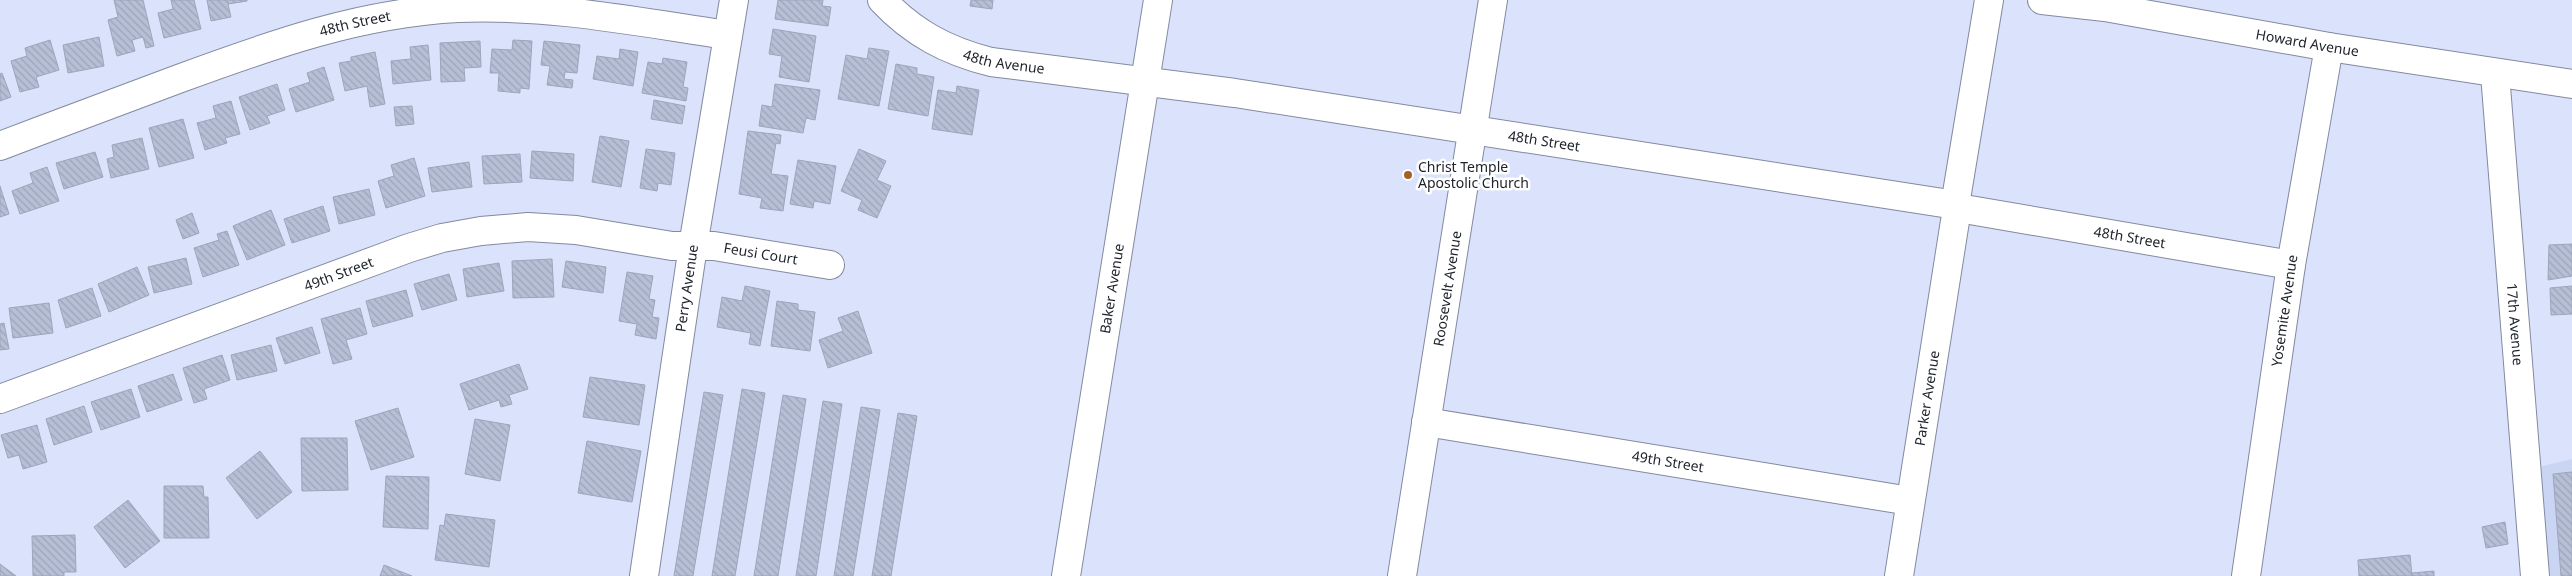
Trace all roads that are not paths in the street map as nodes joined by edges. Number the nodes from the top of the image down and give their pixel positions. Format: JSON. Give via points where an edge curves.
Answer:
{"nodes":[{"id":1,"x":734,"y":0,"type":"edge"},
{"id":2,"x":882,"y":0,"type":"edge"},
{"id":3,"x":1158,"y":0,"type":"edge"},
{"id":4,"x":1494,"y":0,"type":"edge"},
{"id":5,"x":1989,"y":0,"type":"edge"},
{"id":6,"x":2042,"y":0,"type":"edge"},
{"id":7,"x":728,"y":35,"type":"junction"},
{"id":8,"x":2329,"y":46,"type":"junction"},
{"id":9,"x":2495,"y":74,"type":"junction"},
{"id":10,"x":1144,"y":82,"type":"junction"},
{"id":11,"x":2572,"y":84,"type":"edge"},
{"id":12,"x":1473,"y":130,"type":"junction"},
{"id":13,"x":0,"y":146,"type":"edge"},
{"id":14,"x":1956,"y":207,"type":"junction"},
{"id":15,"x":693,"y":246,"type":"junction"},
{"id":16,"x":830,"y":265,"type":"dead end"},
{"id":17,"x":2291,"y":265,"type":"junction"},
{"id":18,"x":0,"y":399,"type":"edge"},
{"id":19,"x":1426,"y":422,"type":"junction"},
{"id":20,"x":1910,"y":501,"type":"junction"},
{"id":21,"x":644,"y":576,"type":"edge"},
{"id":22,"x":1066,"y":576,"type":"edge"},
{"id":23,"x":1402,"y":576,"type":"edge"},
{"id":24,"x":1899,"y":576,"type":"edge"},
{"id":25,"x":2246,"y":576,"type":"edge"},
{"id":26,"x":2535,"y":576,"type":"edge"}],
"edges":[{"from":1,"to":7,"type":"street","name":"Perry Avenue"},
{"from":2,"to":10,"type":"street","name":"48th Avenue","via":[[914,29],[964,55],[991,62]]},
{"from":3,"to":10,"type":"street","name":"Baker Avenue"},
{"from":4,"to":12,"type":"street","name":"Roosevelt Avenue"},
{"from":5,"to":14,"type":"street","name":"Parker Avenue"},
{"from":6,"to":8,"type":"street","name":"Howard Avenue","via":[[2105,7]]},
{"from":7,"to":13,"type":"street","name":"48th Street","via":[[565,11],[505,7],[409,12],[304,34]]},
{"from":7,"to":15,"type":"street","name":"Perry Avenue"},
{"from":8,"to":9,"type":"street","name":"Howard Avenue"},
{"from":8,"to":17,"type":"street","name":"Yosemite Avenue"},
{"from":9,"to":11,"type":"street","name":"Howard Avenue"},
{"from":9,"to":26,"type":"street","name":"17th Avenue"},
{"from":10,"to":12,"type":"street","name":"48th Street"},
{"from":10,"to":22,"type":"street","name":"Baker Avenue"},
{"from":12,"to":14,"type":"street","name":"48th Street"},
{"from":12,"to":19,"type":"street","name":"Roosevelt Avenue"},
{"from":14,"to":17,"type":"street","name":"48th Street"},
{"from":14,"to":20,"type":"street","name":"Parker Avenue"},
{"from":15,"to":16,"type":"street","name":"Feusi Court","via":[[714,246]]},
{"from":15,"to":18,"type":"street","name":"49th Street","via":[[672,246],[576,230],[528,227],[442,238]]},
{"from":15,"to":21,"type":"street","name":"Perry Avenue"},
{"from":17,"to":25,"type":"street","name":"Yosemite Avenue"},
{"from":19,"to":20,"type":"street","name":"49th Street"},
{"from":19,"to":23,"type":"street","name":"Roosevelt Avenue"},
{"from":20,"to":24,"type":"street","name":"Parker Avenue"}]}
